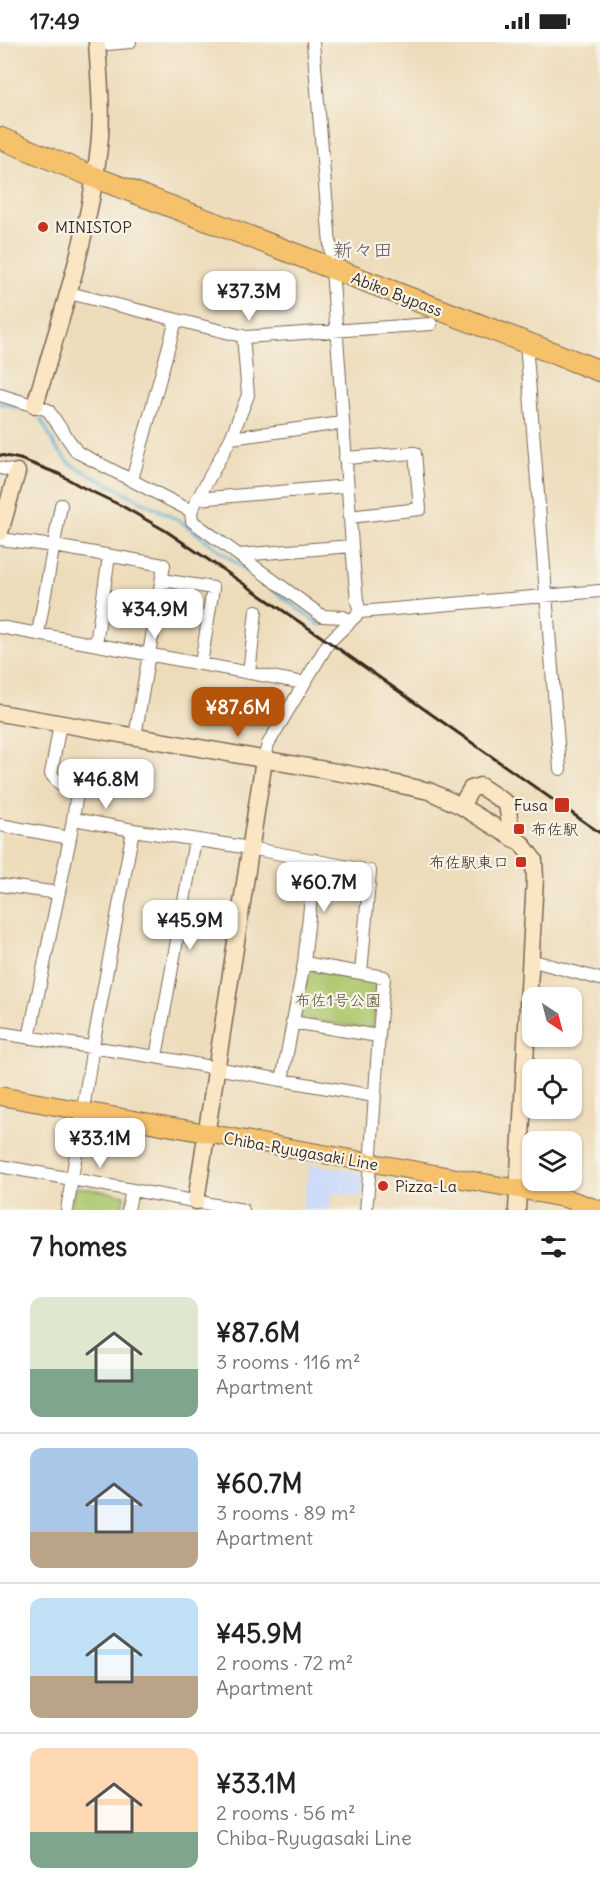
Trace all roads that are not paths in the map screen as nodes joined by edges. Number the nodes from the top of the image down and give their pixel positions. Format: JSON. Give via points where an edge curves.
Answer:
{"nodes":[{"id":1,"x":130,"y":42,"type":"edge"},
{"id":2,"x":313,"y":42,"type":"edge"},
{"id":3,"x":97,"y":43,"type":"edge"},
{"id":4,"x":0,"y":138,"type":"edge"},
{"id":5,"x":94,"y":177,"type":"junction"},
{"id":6,"x":332,"y":268,"type":"junction"},
{"id":7,"x":69,"y":293,"type":"junction"},
{"id":8,"x":176,"y":320,"type":"junction"},
{"id":9,"x":431,"y":324,"type":"dead end"},
{"id":10,"x":337,"y":332,"type":"junction"},
{"id":11,"x":243,"y":336,"type":"junction"},
{"id":12,"x":526,"y":343,"type":"junction"},
{"id":13,"x":600,"y":370,"type":"edge"},
{"id":14,"x":0,"y":395,"type":"edge"},
{"id":15,"x":35,"y":405,"type":"junction"},
{"id":16,"x":342,"y":423,"type":"junction"},
{"id":17,"x":231,"y":438,"type":"junction"},
{"id":18,"x":345,"y":458,"type":"junction"},
{"id":19,"x":0,"y":468,"type":"edge"},
{"id":20,"x":17,"y":472,"type":"joint"},
{"id":21,"x":132,"y":480,"type":"junction"},
{"id":22,"x":347,"y":486,"type":"junction"},
{"id":23,"x":198,"y":499,"type":"junction"},
{"id":24,"x":61,"y":505,"type":"dead end"},
{"id":25,"x":191,"y":511,"type":"junction"},
{"id":26,"x":350,"y":517,"type":"junction"},
{"id":27,"x":0,"y":530,"type":"edge"},
{"id":28,"x":54,"y":546,"type":"junction"},
{"id":29,"x":352,"y":546,"type":"junction"},
{"id":30,"x":239,"y":555,"type":"junction"},
{"id":31,"x":109,"y":556,"type":"junction"},
{"id":32,"x":162,"y":580,"type":"junction"},
{"id":33,"x":600,"y":591,"type":"edge"},
{"id":34,"x":546,"y":596,"type":"junction"},
{"id":35,"x":256,"y":611,"type":"dead end"},
{"id":36,"x":360,"y":612,"type":"junction"},
{"id":37,"x":350,"y":620,"type":"junction"},
{"id":38,"x":0,"y":627,"type":"edge"},
{"id":39,"x":38,"y":633,"type":"junction"},
{"id":40,"x":96,"y":644,"type":"junction"},
{"id":41,"x":149,"y":654,"type":"junction"},
{"id":42,"x":201,"y":664,"type":"junction"},
{"id":43,"x":249,"y":673,"type":"junction"},
{"id":44,"x":304,"y":683,"type":"junction"},
{"id":45,"x":0,"y":713,"type":"edge"},
{"id":46,"x":60,"y":724,"type":"junction"},
{"id":47,"x":135,"y":737,"type":"junction"},
{"id":48,"x":264,"y":760,"type":"junction"},
{"id":49,"x":560,"y":769,"type":"dead end"},
{"id":50,"x":461,"y":806,"type":"junction"},
{"id":51,"x":74,"y":819,"type":"junction"},
{"id":52,"x":0,"y":825,"type":"edge"},
{"id":53,"x":133,"y":830,"type":"junction"},
{"id":54,"x":512,"y":837,"type":"junction"},
{"id":55,"x":70,"y":838,"type":"junction"},
{"id":56,"x":195,"y":840,"type":"junction"},
{"id":57,"x":250,"y":848,"type":"junction"},
{"id":58,"x":315,"y":860,"type":"junction"},
{"id":59,"x":0,"y":885,"type":"edge"},
{"id":60,"x":60,"y":893,"type":"junction"},
{"id":61,"x":530,"y":960,"type":"junction"},
{"id":62,"x":304,"y":963,"type":"junction"},
{"id":63,"x":361,"y":973,"type":"junction"},
{"id":64,"x":600,"y":979,"type":"edge"},
{"id":65,"x":292,"y":1022,"type":"junction"},
{"id":66,"x":0,"y":1033,"type":"edge"},
{"id":67,"x":378,"y":1036,"type":"junction"},
{"id":68,"x":29,"y":1038,"type":"junction"},
{"id":69,"x":93,"y":1046,"type":"junction"},
{"id":70,"x":156,"y":1057,"type":"junction"},
{"id":71,"x":217,"y":1068,"type":"junction"},
{"id":72,"x":282,"y":1080,"type":"junction"},
{"id":73,"x":0,"y":1096,"type":"edge"},
{"id":74,"x":374,"y":1096,"type":"junction"},
{"id":75,"x":82,"y":1111,"type":"junction"},
{"id":76,"x":207,"y":1134,"type":"junction"},
{"id":77,"x":371,"y":1163,"type":"junction"},
{"id":78,"x":0,"y":1166,"type":"edge"},
{"id":79,"x":72,"y":1179,"type":"junction"},
{"id":80,"x":518,"y":1189,"type":"junction"},
{"id":81,"x":132,"y":1190,"type":"junction"},
{"id":82,"x":195,"y":1205,"type":"edge"},
{"id":83,"x":67,"y":1210,"type":"edge"},
{"id":84,"x":128,"y":1210,"type":"edge"},
{"id":85,"x":243,"y":1210,"type":"edge"},
{"id":86,"x":366,"y":1210,"type":"edge"},
{"id":87,"x":517,"y":1210,"type":"edge"},
{"id":88,"x":600,"y":1210,"type":"edge"}],
"edges":[{"from":1,"to":3,"type":"street"},
{"from":2,"to":6,"type":"street"},
{"from":3,"to":5,"type":"street","via":[[100,118]]},
{"from":4,"to":5,"type":"highway","name":"Abiko Bypass"},
{"from":5,"to":6,"type":"highway","name":"Abiko Bypass"},
{"from":5,"to":7,"type":"street"},
{"from":6,"to":10,"type":"street"},
{"from":6,"to":12,"type":"highway","name":"Abiko Bypass"},
{"from":7,"to":8,"type":"street"},
{"from":7,"to":15,"type":"street"},
{"from":8,"to":11,"type":"street"},
{"from":8,"to":21,"type":"street"},
{"from":9,"to":10,"type":"street"},
{"from":10,"to":11,"type":"street"},
{"from":10,"to":16,"type":"street"},
{"from":11,"to":17,"type":"street","via":[[248,395]]},
{"from":12,"to":13,"type":"highway","name":"Abiko Bypass"},
{"from":12,"to":34,"type":"street"},
{"from":14,"to":15,"type":"street"},
{"from":15,"to":21,"type":"street","via":[[48,410],[77,452]]},
{"from":16,"to":17,"type":"street"},
{"from":16,"to":18,"type":"street"},
{"from":17,"to":23,"type":"street"},
{"from":18,"to":22,"type":"street"},
{"from":18,"to":26,"type":"street","via":[[415,453],[420,509]]},
{"from":19,"to":20,"type":"street"},
{"from":20,"to":27,"type":"street"},
{"from":21,"to":25,"type":"street"},
{"from":22,"to":23,"type":"street"},
{"from":22,"to":26,"type":"street"},
{"from":23,"to":25,"type":"street"},
{"from":24,"to":28,"type":"street"},
{"from":25,"to":30,"type":"street","via":[[192,520]]},
{"from":26,"to":29,"type":"street"},
{"from":27,"to":28,"type":"street"},
{"from":28,"to":31,"type":"street"},
{"from":28,"to":39,"type":"street"},
{"from":29,"to":30,"type":"street"},
{"from":29,"to":36,"type":"street"},
{"from":30,"to":37,"type":"street","via":[[322,616]]},
{"from":31,"to":32,"type":"street","via":[[164,566]]},
{"from":31,"to":40,"type":"street"},
{"from":32,"to":41,"type":"street"},
{"from":32,"to":42,"type":"street","via":[[213,588]]},
{"from":33,"to":34,"type":"street"},
{"from":34,"to":36,"type":"street"},
{"from":34,"to":49,"type":"street"},
{"from":35,"to":43,"type":"street"},
{"from":36,"to":37,"type":"street"},
{"from":37,"to":44,"type":"street","via":[[335,635]]},
{"from":38,"to":39,"type":"street"},
{"from":39,"to":40,"type":"street"},
{"from":40,"to":41,"type":"street"},
{"from":41,"to":42,"type":"street"},
{"from":41,"to":47,"type":"street"},
{"from":42,"to":43,"type":"street"},
{"from":43,"to":44,"type":"street"},
{"from":44,"to":48,"type":"street","via":[[268,744]]},
{"from":45,"to":46,"type":"street"},
{"from":46,"to":47,"type":"street"},
{"from":46,"to":51,"type":"street","via":[[51,774],[59,783],[78,787]]},
{"from":47,"to":48,"type":"street"},
{"from":48,"to":50,"type":"street","via":[[408,786]]},
{"from":48,"to":57,"type":"street"},
{"from":50,"to":54,"type":"street"},
{"from":50,"to":54,"type":"street","via":[[471,789],[480,786],[507,804]]},
{"from":51,"to":53,"type":"street"},
{"from":51,"to":55,"type":"street"},
{"from":52,"to":55,"type":"street"},
{"from":53,"to":56,"type":"street"},
{"from":53,"to":69,"type":"street"},
{"from":54,"to":61,"type":"street","via":[[534,860]]},
{"from":55,"to":60,"type":"street"},
{"from":56,"to":57,"type":"street"},
{"from":56,"to":70,"type":"street"},
{"from":57,"to":58,"type":"street"},
{"from":57,"to":71,"type":"street"},
{"from":58,"to":62,"type":"street"},
{"from":58,"to":63,"type":"street","via":[[370,871]]},
{"from":59,"to":60,"type":"street"},
{"from":60,"to":68,"type":"street"},
{"from":61,"to":64,"type":"street"},
{"from":61,"to":80,"type":"street"},
{"from":62,"to":63,"type":"street"},
{"from":62,"to":65,"type":"street"},
{"from":63,"to":67,"type":"street","via":[[384,977]]},
{"from":65,"to":67,"type":"street"},
{"from":65,"to":72,"type":"street"},
{"from":66,"to":68,"type":"street"},
{"from":67,"to":74,"type":"street"},
{"from":68,"to":69,"type":"street"},
{"from":69,"to":70,"type":"street"},
{"from":69,"to":75,"type":"street"},
{"from":70,"to":71,"type":"street"},
{"from":71,"to":72,"type":"street"},
{"from":71,"to":76,"type":"street"},
{"from":72,"to":74,"type":"street"},
{"from":73,"to":75,"type":"main road","name":"Chiba-Ryugasaki Line"},
{"from":74,"to":77,"type":"street"},
{"from":75,"to":76,"type":"main road","name":"Chiba-Ryugasaki Line"},
{"from":75,"to":79,"type":"street"},
{"from":76,"to":77,"type":"main road","name":"Chiba-Ryugasaki Line"},
{"from":76,"to":82,"type":"street"},
{"from":77,"to":80,"type":"main road","name":"Chiba-Ryugasaki Line"},
{"from":77,"to":86,"type":"street"},
{"from":78,"to":79,"type":"street"},
{"from":79,"to":81,"type":"street"},
{"from":79,"to":83,"type":"street"},
{"from":80,"to":87,"type":"street"},
{"from":80,"to":88,"type":"main road","name":"Chiba-Ryugasaki Line"},
{"from":81,"to":82,"type":"street"},
{"from":81,"to":84,"type":"street"},
{"from":82,"to":85,"type":"street"}]}
